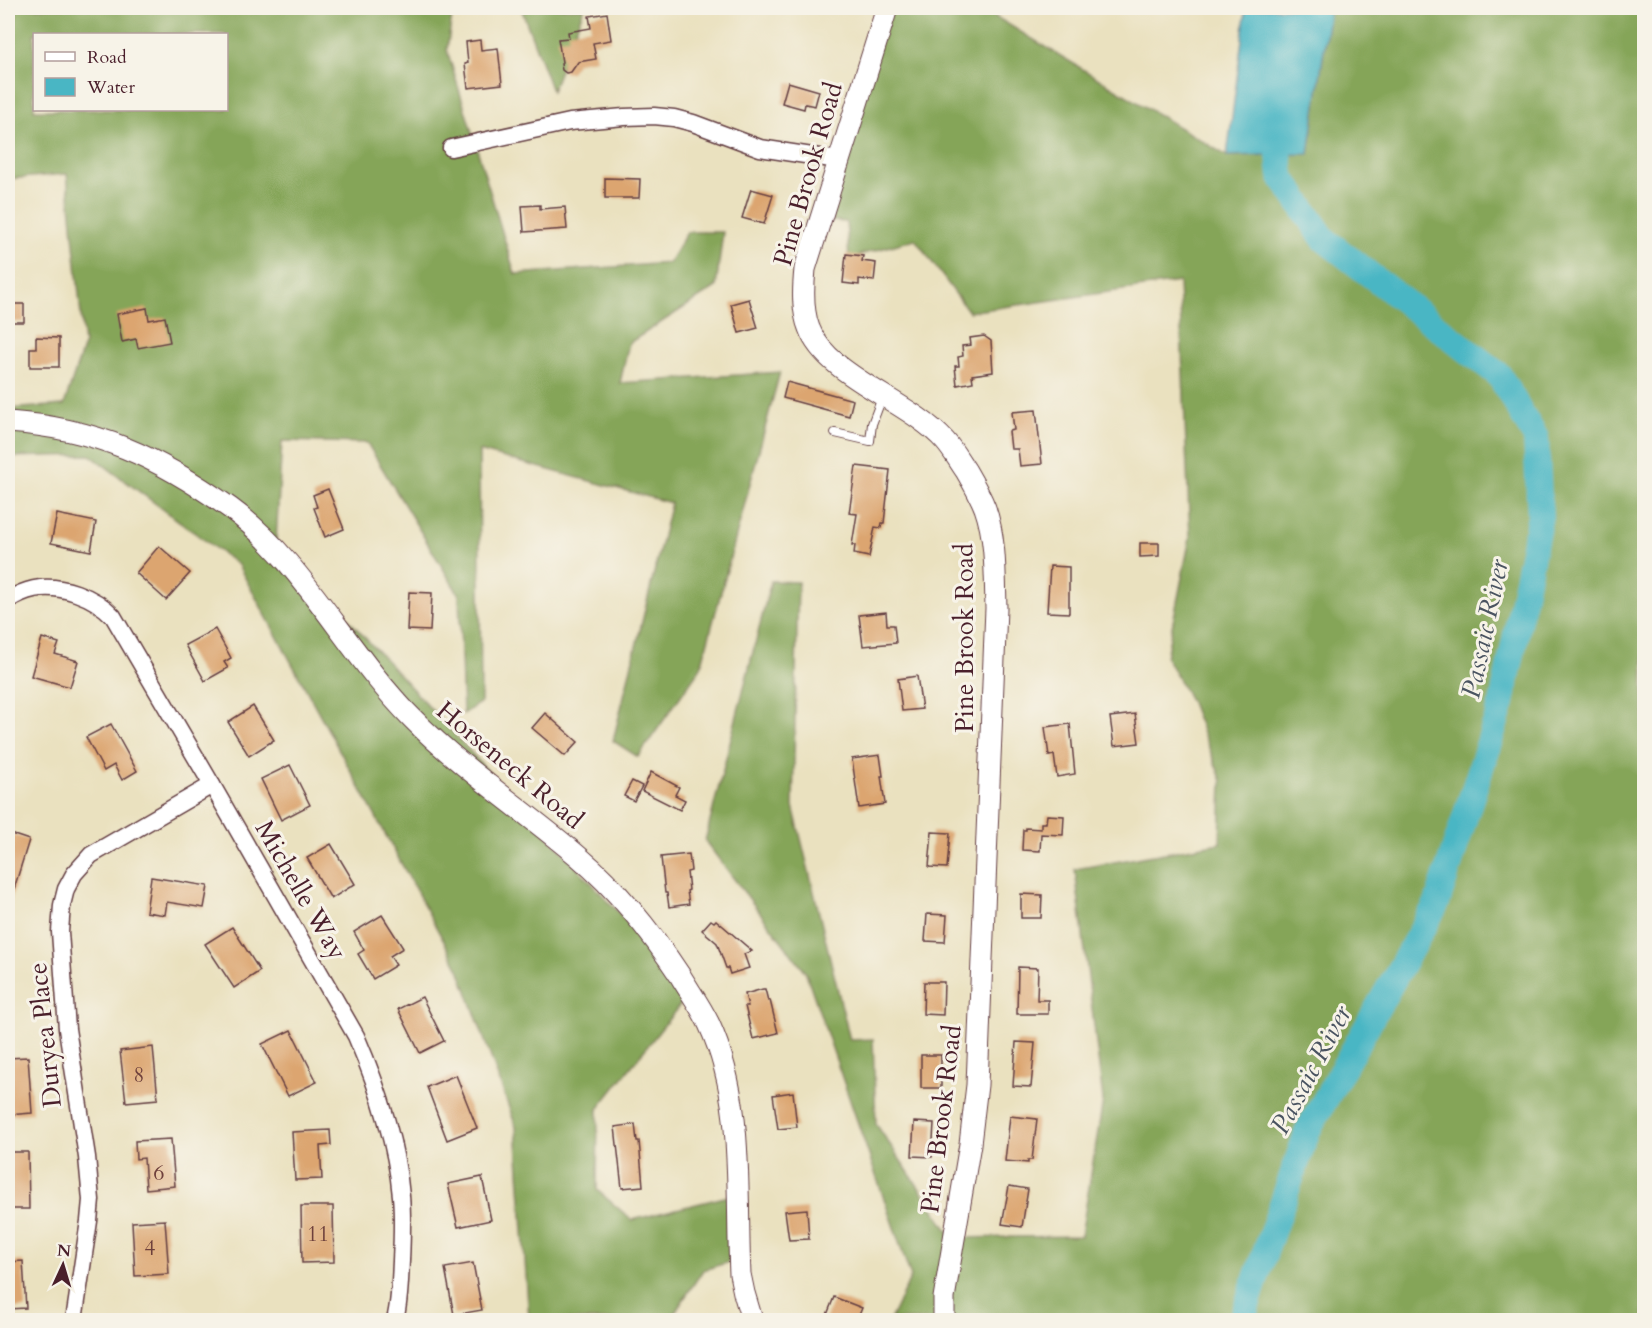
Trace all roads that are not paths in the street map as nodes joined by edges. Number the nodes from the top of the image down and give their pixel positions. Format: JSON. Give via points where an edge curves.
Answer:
{"nodes":[{"id":1,"x":887,"y":8,"type":"edge"},
{"id":2,"x":451,"y":148,"type":"dead end"},
{"id":3,"x":838,"y":160,"type":"junction"},
{"id":4,"x":883,"y":395,"type":"junction"},
{"id":5,"x":8,"y":422,"type":"edge"},
{"id":6,"x":835,"y":433,"type":"dead end"},
{"id":7,"x":8,"y":600,"type":"edge"},
{"id":8,"x":212,"y":785,"type":"junction"},
{"id":9,"x":74,"y":1320,"type":"edge"},
{"id":10,"x":395,"y":1320,"type":"edge"},
{"id":11,"x":752,"y":1320,"type":"edge"},
{"id":12,"x":944,"y":1320,"type":"edge"}],
"edges":[{"from":1,"to":3,"type":"street","name":"Pine Brook Road"},
{"from":2,"to":3,"type":"street","via":[[570,122],[654,116],[693,123],[760,147]]},
{"from":3,"to":4,"type":"street","name":"Pine Brook Road","via":[[805,269],[805,314],[813,337],[831,360]]},
{"from":4,"to":6,"type":"lane","via":[[870,441]]},
{"from":4,"to":12,"type":"street","name":"Pine Brook Road","via":[[932,428],[958,458],[985,510],[995,568],[977,1085]]},
{"from":5,"to":11,"type":"street","name":"Horseneck Road","via":[[65,429],[122,446],[193,482],[233,510],[296,573],[370,671],[412,719],[580,858],[639,918],[708,1020],[719,1048],[734,1115],[740,1274]]},
{"from":7,"to":8,"type":"street","name":"Michelle Way","via":[[31,590],[61,589],[89,598],[106,609]]},
{"from":8,"to":9,"type":"street","name":"Duryea Place","via":[[91,855],[66,889],[60,932],[67,1029],[91,1200]]},
{"from":8,"to":10,"type":"street","name":"Michelle Way","via":[[356,1036],[372,1072],[402,1197]]}]}
